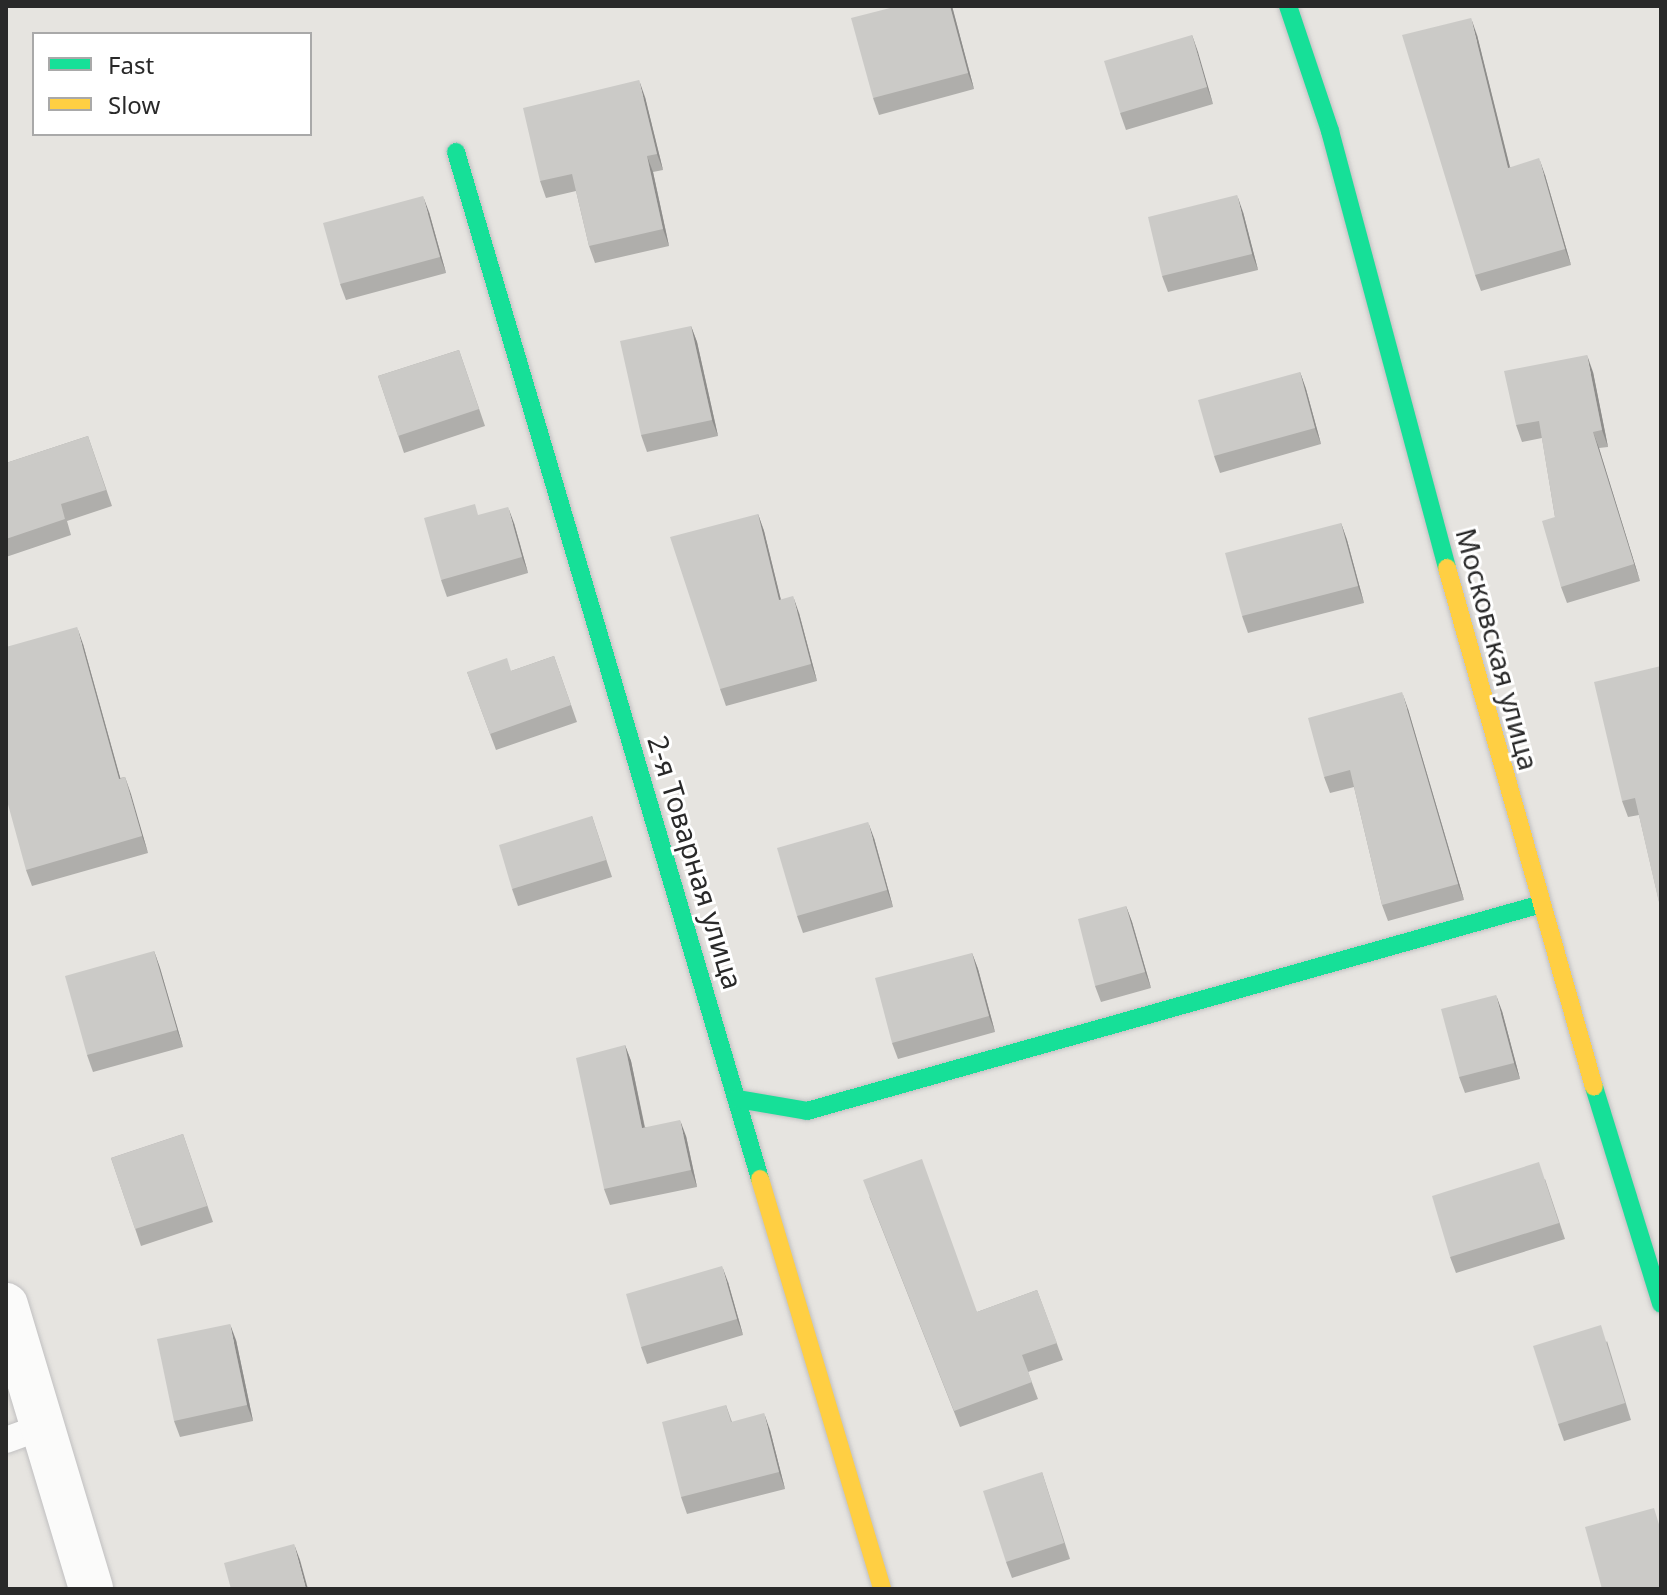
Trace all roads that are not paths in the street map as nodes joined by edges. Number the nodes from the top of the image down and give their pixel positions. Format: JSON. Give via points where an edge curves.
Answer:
{"nodes":[{"id":1,"x":1288,"y":6,"type":"edge"},
{"id":2,"x":456,"y":152,"type":"dead end"},
{"id":3,"x":1538,"y":905,"type":"junction"},
{"id":4,"x":737,"y":1099,"type":"junction"},
{"id":5,"x":1661,"y":1304,"type":"edge"},
{"id":6,"x":6,"y":1305,"type":"edge"},
{"id":7,"x":24,"y":1434,"type":"edge"},
{"id":8,"x":91,"y":1589,"type":"edge"},
{"id":9,"x":882,"y":1589,"type":"edge"}],
"edges":[{"from":1,"to":3,"type":"street","name":"Московская улица","via":[[1334,146]]},
{"from":2,"to":4,"type":"street","name":"2-я Товарная улица"},
{"from":3,"to":4,"type":"street","via":[[807,1111]]},
{"from":3,"to":5,"type":"street","name":"Московская улица"},
{"from":4,"to":9,"type":"street","name":"2-я Товарная улица"},
{"from":6,"to":7,"type":"street"},
{"from":7,"to":8,"type":"street"}]}
